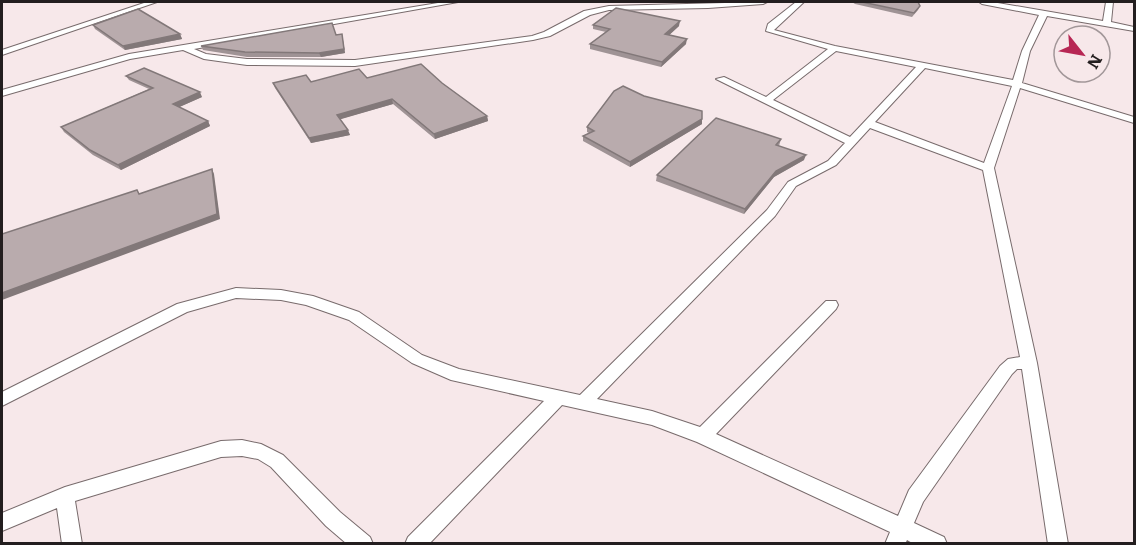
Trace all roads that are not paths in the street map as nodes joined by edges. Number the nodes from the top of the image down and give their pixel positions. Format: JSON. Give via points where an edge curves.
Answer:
{"nodes":[{"id":1,"x":153,"y":2,"type":"edge"},
{"id":2,"x":454,"y":2,"type":"edge"},
{"id":3,"x":764,"y":2,"type":"edge"},
{"id":4,"x":800,"y":2,"type":"edge"},
{"id":5,"x":982,"y":2,"type":"edge"},
{"id":6,"x":1110,"y":2,"type":"edge"},
{"id":7,"x":430,"y":3,"type":"edge"},
{"id":8,"x":1044,"y":13,"type":"junction"},
{"id":9,"x":1107,"y":22,"type":"junction"},
{"id":10,"x":1134,"y":29,"type":"edge"},
{"id":11,"x":185,"y":48,"type":"junction"},
{"id":12,"x":834,"y":48,"type":"junction"},
{"id":13,"x":2,"y":53,"type":"edge"},
{"id":14,"x":923,"y":65,"type":"junction"},
{"id":15,"x":721,"y":80,"type":"dead end"},
{"id":16,"x":1017,"y":84,"type":"junction"},
{"id":17,"x":2,"y":93,"type":"edge"},
{"id":18,"x":768,"y":100,"type":"junction"},
{"id":19,"x":1134,"y":120,"type":"edge"},
{"id":20,"x":870,"y":124,"type":"junction"},
{"id":21,"x":852,"y":142,"type":"junction"},
{"id":22,"x":988,"y":168,"type":"junction"},
{"id":23,"x":831,"y":305,"type":"dead end"},
{"id":24,"x":1029,"y":363,"type":"junction"},
{"id":25,"x":558,"y":398,"type":"junction"},
{"id":26,"x":2,"y":399,"type":"edge"},
{"id":27,"x":583,"y":403,"type":"junction"},
{"id":28,"x":703,"y":436,"type":"junction"},
{"id":29,"x":65,"y":496,"type":"junction"},
{"id":30,"x":2,"y":522,"type":"edge"},
{"id":31,"x":899,"y":536,"type":"edge"},
{"id":32,"x":72,"y":543,"type":"edge"},
{"id":33,"x":363,"y":543,"type":"edge"},
{"id":34,"x":415,"y":543,"type":"edge"},
{"id":35,"x":937,"y":543,"type":"edge"},
{"id":36,"x":1058,"y":543,"type":"edge"}],
"edges":[{"from":1,"to":13,"type":"street"},
{"from":2,"to":7,"type":"street"},
{"from":3,"to":11,"type":"street","via":[[609,8],[587,13],[533,38],[356,63],[247,62],[204,56]]},
{"from":4,"to":12,"type":"street","via":[[769,29]]},
{"from":5,"to":8,"type":"street"},
{"from":6,"to":9,"type":"street"},
{"from":7,"to":11,"type":"street"},
{"from":8,"to":9,"type":"street"},
{"from":8,"to":16,"type":"street","via":[[1026,51]]},
{"from":9,"to":10,"type":"street"},
{"from":11,"to":17,"type":"street","via":[[129,57]]},
{"from":12,"to":14,"type":"street"},
{"from":12,"to":18,"type":"street"},
{"from":14,"to":16,"type":"street"},
{"from":14,"to":20,"type":"street"},
{"from":15,"to":18,"type":"street"},
{"from":16,"to":19,"type":"street"},
{"from":16,"to":22,"type":"street"},
{"from":18,"to":21,"type":"street"},
{"from":20,"to":21,"type":"street"},
{"from":20,"to":22,"type":"street"},
{"from":21,"to":27,"type":"street","via":[[832,162],[792,184],[771,213]]},
{"from":22,"to":24,"type":"street"},
{"from":23,"to":28,"type":"street"},
{"from":24,"to":31,"type":"street","via":[[1010,366],[916,496]]},
{"from":24,"to":36,"type":"street"},
{"from":25,"to":26,"type":"street","via":[[446,372],[417,359],[354,316],[308,300],[255,292],[209,299],[182,308]]},
{"from":25,"to":27,"type":"street"},
{"from":25,"to":34,"type":"street"},
{"from":27,"to":28,"type":"street","via":[[652,418]]},
{"from":28,"to":31,"type":"street"},
{"from":29,"to":30,"type":"street"},
{"from":29,"to":32,"type":"street"},
{"from":29,"to":33,"type":"street","via":[[191,457],[243,448],[277,461],[333,519]]},
{"from":31,"to":35,"type":"street"}]}
